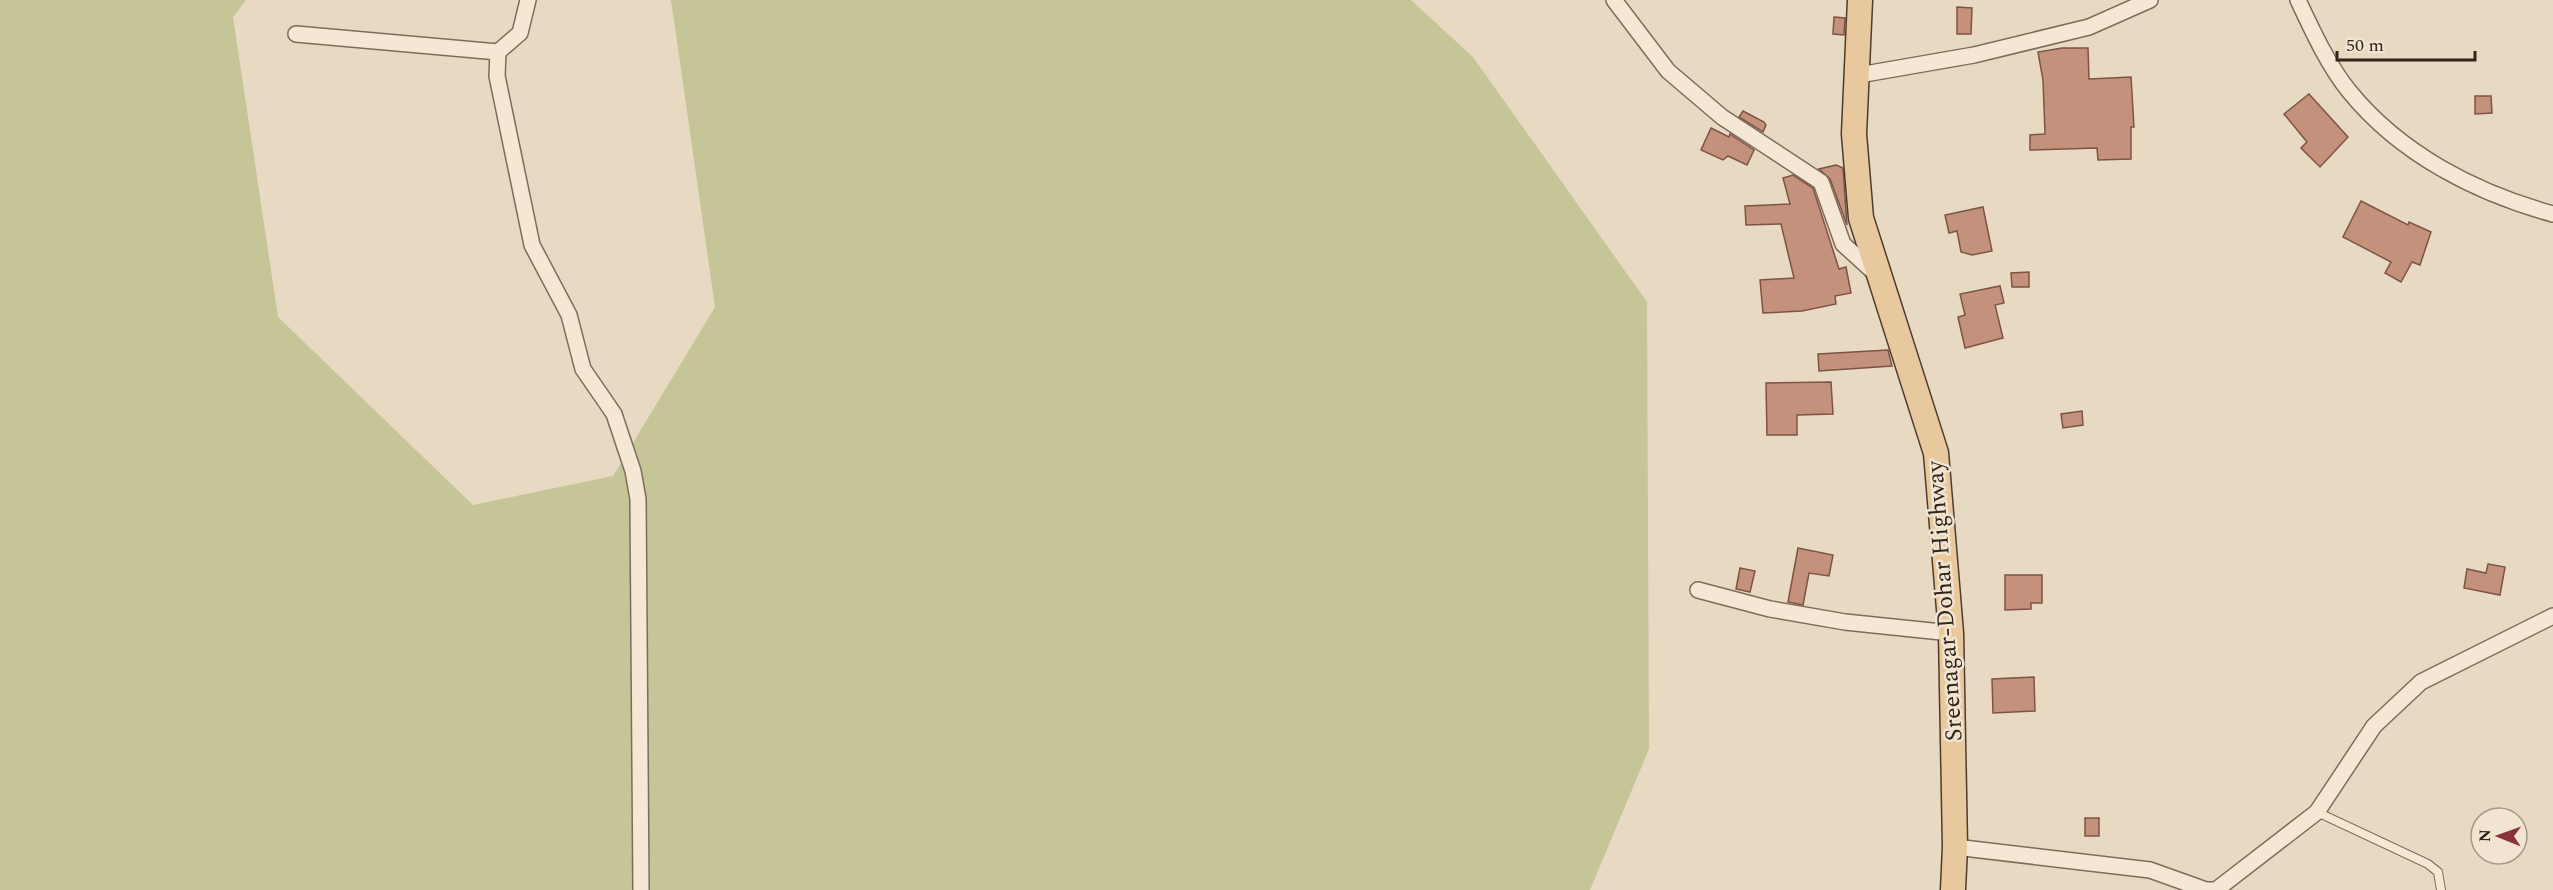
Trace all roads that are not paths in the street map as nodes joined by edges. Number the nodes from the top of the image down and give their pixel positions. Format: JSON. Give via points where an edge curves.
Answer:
{"nodes":[{"id":1,"x":528,"y":0,"type":"edge"},
{"id":2,"x":1614,"y":0,"type":"edge"},
{"id":3,"x":1860,"y":0,"type":"edge"},
{"id":4,"x":2150,"y":0,"type":"edge"},
{"id":5,"x":2298,"y":0,"type":"edge"},
{"id":6,"x":296,"y":34,"type":"dead end"},
{"id":7,"x":498,"y":52,"type":"junction"},
{"id":8,"x":1859,"y":75,"type":"junction"},
{"id":9,"x":2553,"y":214,"type":"edge"},
{"id":10,"x":1883,"y":281,"type":"junction"},
{"id":11,"x":1698,"y":590,"type":"dead end"},
{"id":12,"x":2553,"y":616,"type":"edge"},
{"id":13,"x":1951,"y":633,"type":"junction"},
{"id":14,"x":2317,"y":812,"type":"junction"},
{"id":15,"x":1955,"y":847,"type":"junction"},
{"id":16,"x":640,"y":890,"type":"edge"},
{"id":17,"x":1953,"y":890,"type":"edge"},
{"id":18,"x":2441,"y":890,"type":"edge"}],
"edges":[{"from":1,"to":7,"type":"street","via":[[520,33]]},
{"from":2,"to":10,"type":"street","via":[[1668,71],[1722,117],[1821,182],[1843,244]]},
{"from":3,"to":8,"type":"main road","name":"Sreenagar-Dohar Highway"},
{"from":4,"to":8,"type":"street","via":[[2090,27],[1974,55]]},
{"from":5,"to":9,"type":"street","via":[[2349,91],[2403,144],[2472,186]]},
{"from":6,"to":7,"type":"street"},
{"from":7,"to":16,"type":"street","via":[[497,76],[532,245],[569,315],[583,369],[614,414],[638,499]]},
{"from":8,"to":10,"type":"main road","name":"Sreenagar-Dohar Highway","via":[[1854,134],[1861,218]]},
{"from":10,"to":13,"type":"main road","name":"Sreenagar-Dohar Highway","via":[[1936,453]]},
{"from":11,"to":13,"type":"street","via":[[1770,609],[1845,622]]},
{"from":12,"to":14,"type":"street","via":[[2421,682],[2374,726]]},
{"from":13,"to":15,"type":"main road","name":"Sreenagar-Dohar Highway"},
{"from":14,"to":15,"type":"street","via":[[2216,890],[2150,870]]},
{"from":14,"to":18,"type":"lane","via":[[2428,864],[2438,872]]},
{"from":15,"to":17,"type":"main road","name":"Sreenagar-Dohar Highway"}]}
